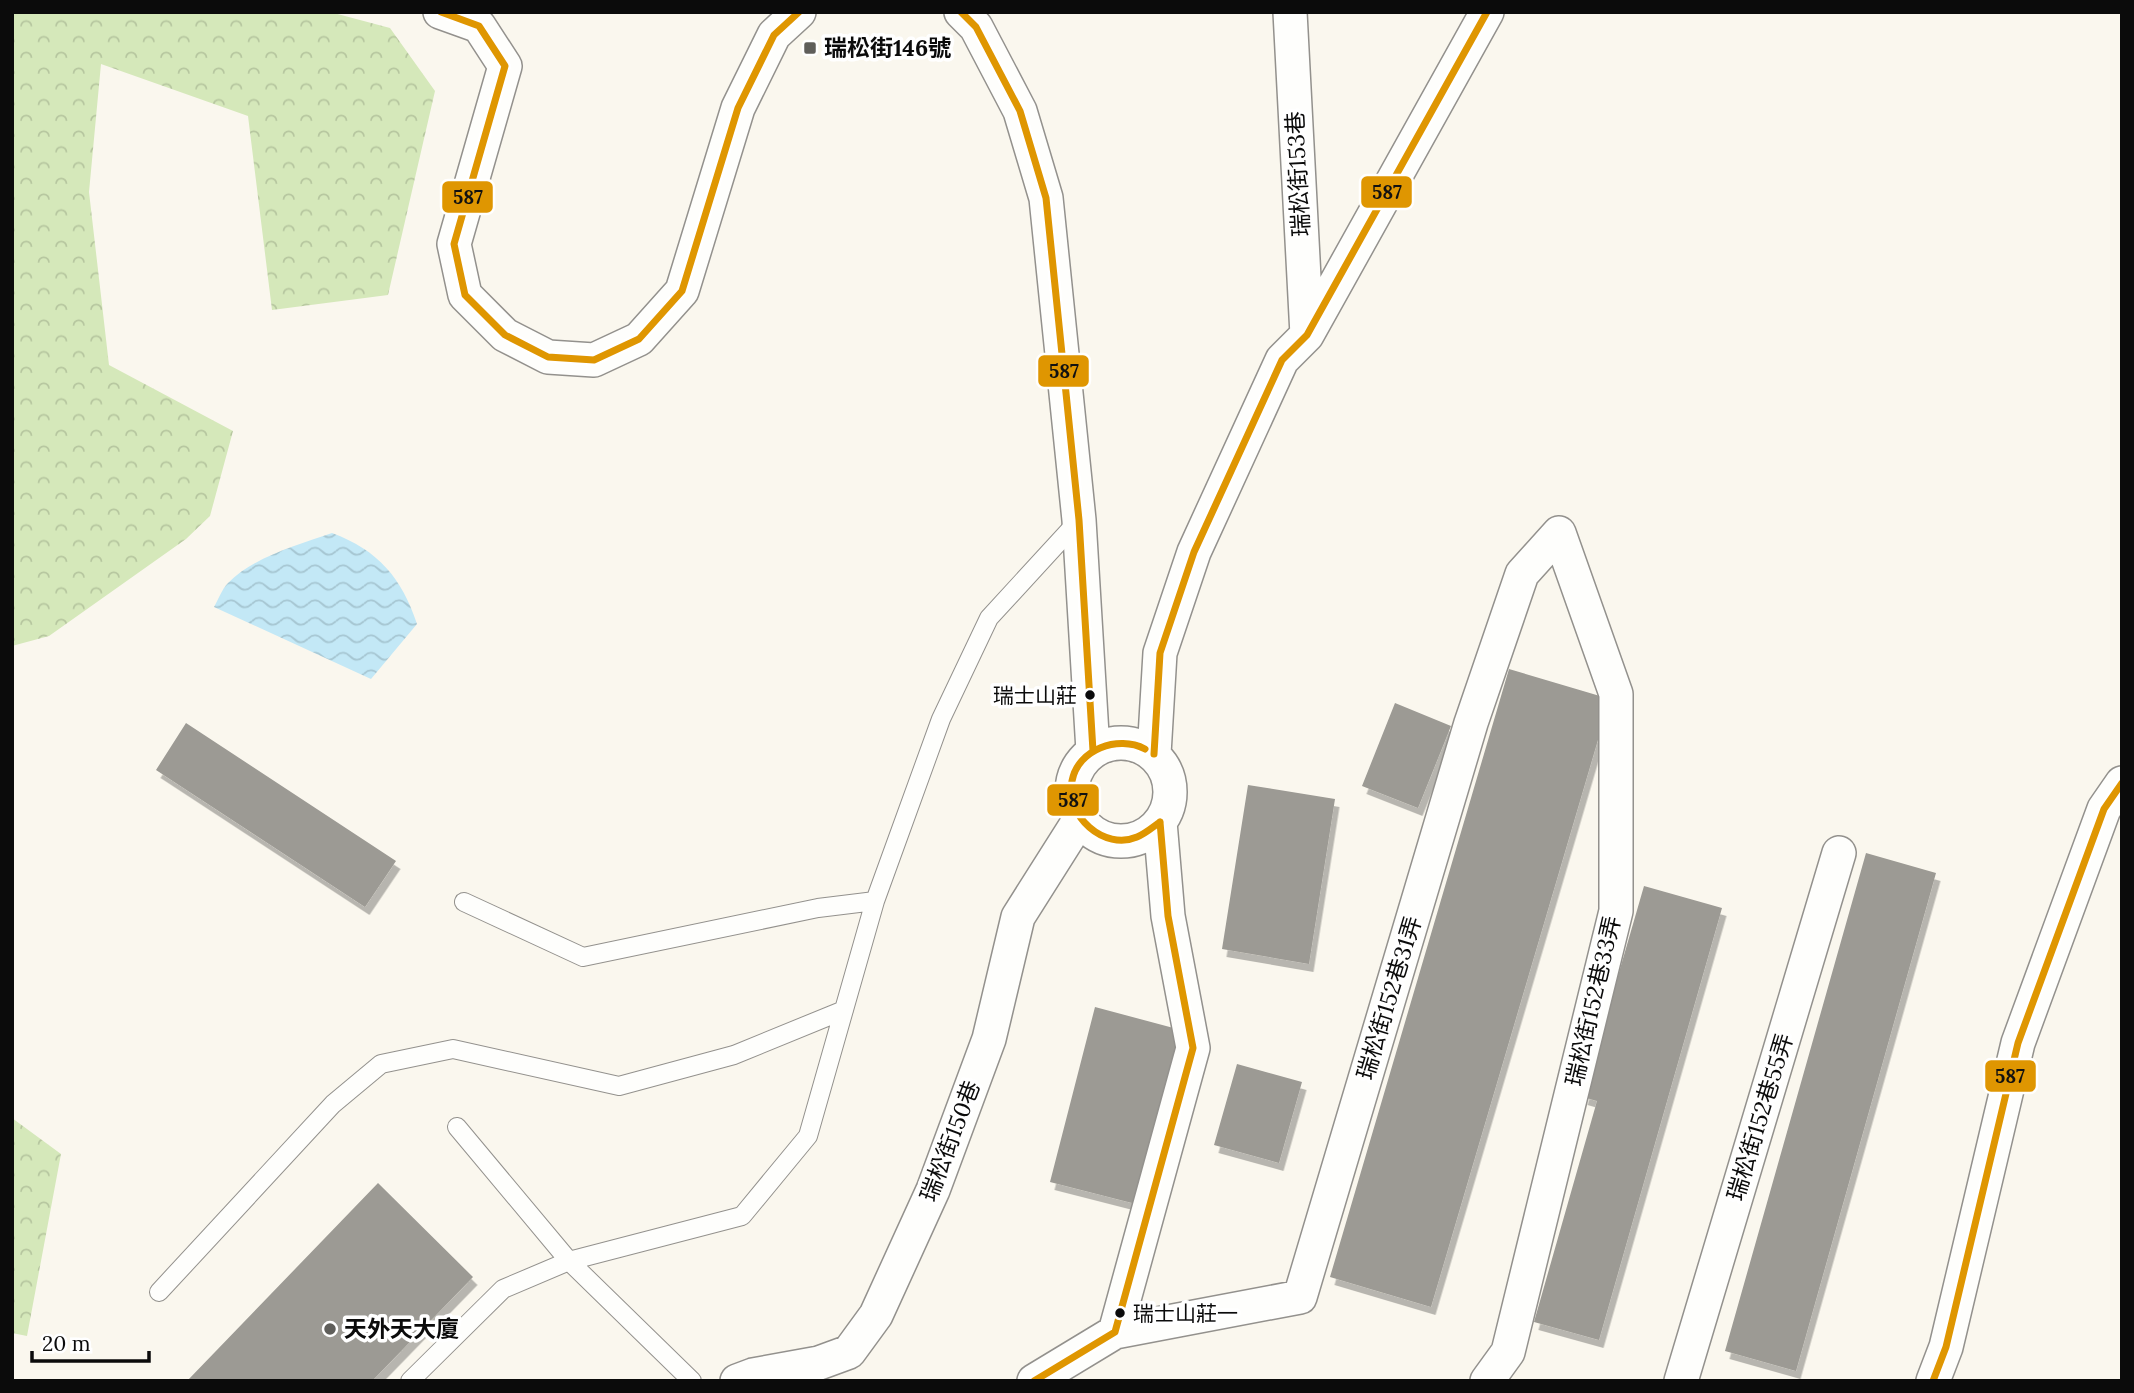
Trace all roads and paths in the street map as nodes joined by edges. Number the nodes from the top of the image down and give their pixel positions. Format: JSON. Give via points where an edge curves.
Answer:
{"nodes":[{"id":1,"x":440,"y":12,"type":"edge"},
{"id":2,"x":799,"y":12,"type":"edge"},
{"id":3,"x":961,"y":12,"type":"edge"},
{"id":4,"x":1290,"y":12,"type":"edge"},
{"id":5,"x":1487,"y":12,"type":"edge"},
{"id":6,"x":1307,"y":335,"type":"junction"},
{"id":7,"x":1079,"y":520,"type":"junction"},
{"id":8,"x":1559,"y":533,"type":"joint"},
{"id":9,"x":1093,"y":751,"type":"junction"},
{"id":10,"x":1154,"y":754,"type":"junction"},
{"id":11,"x":2122,"y":783,"type":"edge"},
{"id":12,"x":1080,"y":819,"type":"junction"},
{"id":13,"x":1160,"y":822,"type":"junction"},
{"id":14,"x":1839,"y":853,"type":"dead end"},
{"id":15,"x":875,"y":901,"type":"junction"},
{"id":16,"x":464,"y":902,"type":"dead end"},
{"id":17,"x":844,"y":1010,"type":"junction"},
{"id":18,"x":457,"y":1127,"type":"dead end"},
{"id":19,"x":569,"y":1261,"type":"junction"},
{"id":20,"x":159,"y":1292,"type":"dead end"},
{"id":21,"x":1115,"y":1332,"type":"junction"},
{"id":22,"x":410,"y":1381,"type":"edge"},
{"id":23,"x":692,"y":1381,"type":"edge"},
{"id":24,"x":737,"y":1381,"type":"edge"},
{"id":25,"x":1034,"y":1381,"type":"edge"},
{"id":26,"x":1487,"y":1381,"type":"edge"},
{"id":27,"x":1681,"y":1381,"type":"edge"},
{"id":28,"x":1933,"y":1381,"type":"edge"}],
"edges":[{"from":1,"to":2,"type":"street","via":[[479,26],[505,66],[454,244],[465,295],[505,335],[548,357],[594,360],[639,339],[682,291],[738,108],[774,35]]},
{"from":3,"to":7,"type":"street","via":[[976,27],[1020,111],[1046,198]]},
{"from":4,"to":6,"type":"street","name":"瑞松街153巷"},
{"from":5,"to":6,"type":"street"},
{"from":6,"to":10,"type":"street","via":[[1282,360],[1194,552],[1160,653]]},
{"from":7,"to":9,"type":"street"},
{"from":7,"to":15,"type":"lane","via":[[989,618],[941,719]]},
{"from":8,"to":21,"type":"street","name":"瑞松街152巷31弄","via":[[1522,574],[1475,710],[1300,1297]]},
{"from":8,"to":26,"type":"street","name":"瑞松街152巷33弄","via":[[1616,694],[1616,911],[1508,1352]]},
{"from":9,"to":10,"type":"street","via":[[1108,743],[1124,742]]},
{"from":9,"to":12,"type":"street","via":[[1074,775],[1073,806]]},
{"from":10,"to":13,"type":"street","via":[[1169,780],[1167,809]]},
{"from":11,"to":28,"type":"street","via":[[2104,809],[2018,1043],[1946,1347]]},
{"from":12,"to":13,"type":"street","via":[[1104,839],[1119,841],[1149,833]]},
{"from":12,"to":24,"type":"street","name":"瑞松街150巷","via":[[1018,917],[989,1039],[933,1190],[876,1315],[849,1352]]},
{"from":13,"to":21,"type":"street","via":[[1168,916],[1193,1048]]},
{"from":14,"to":27,"type":"street","name":"瑞松街152巷55弄"},
{"from":15,"to":16,"type":"lane","via":[[818,908],[583,957]]},
{"from":15,"to":17,"type":"lane"},
{"from":17,"to":19,"type":"lane","via":[[808,1136],[742,1216]]},
{"from":17,"to":20,"type":"lane","via":[[734,1055],[619,1086],[453,1049],[381,1064],[333,1104]]},
{"from":18,"to":19,"type":"lane"},
{"from":19,"to":22,"type":"lane","via":[[503,1289]]},
{"from":19,"to":23,"type":"lane"},
{"from":21,"to":25,"type":"street"}]}
